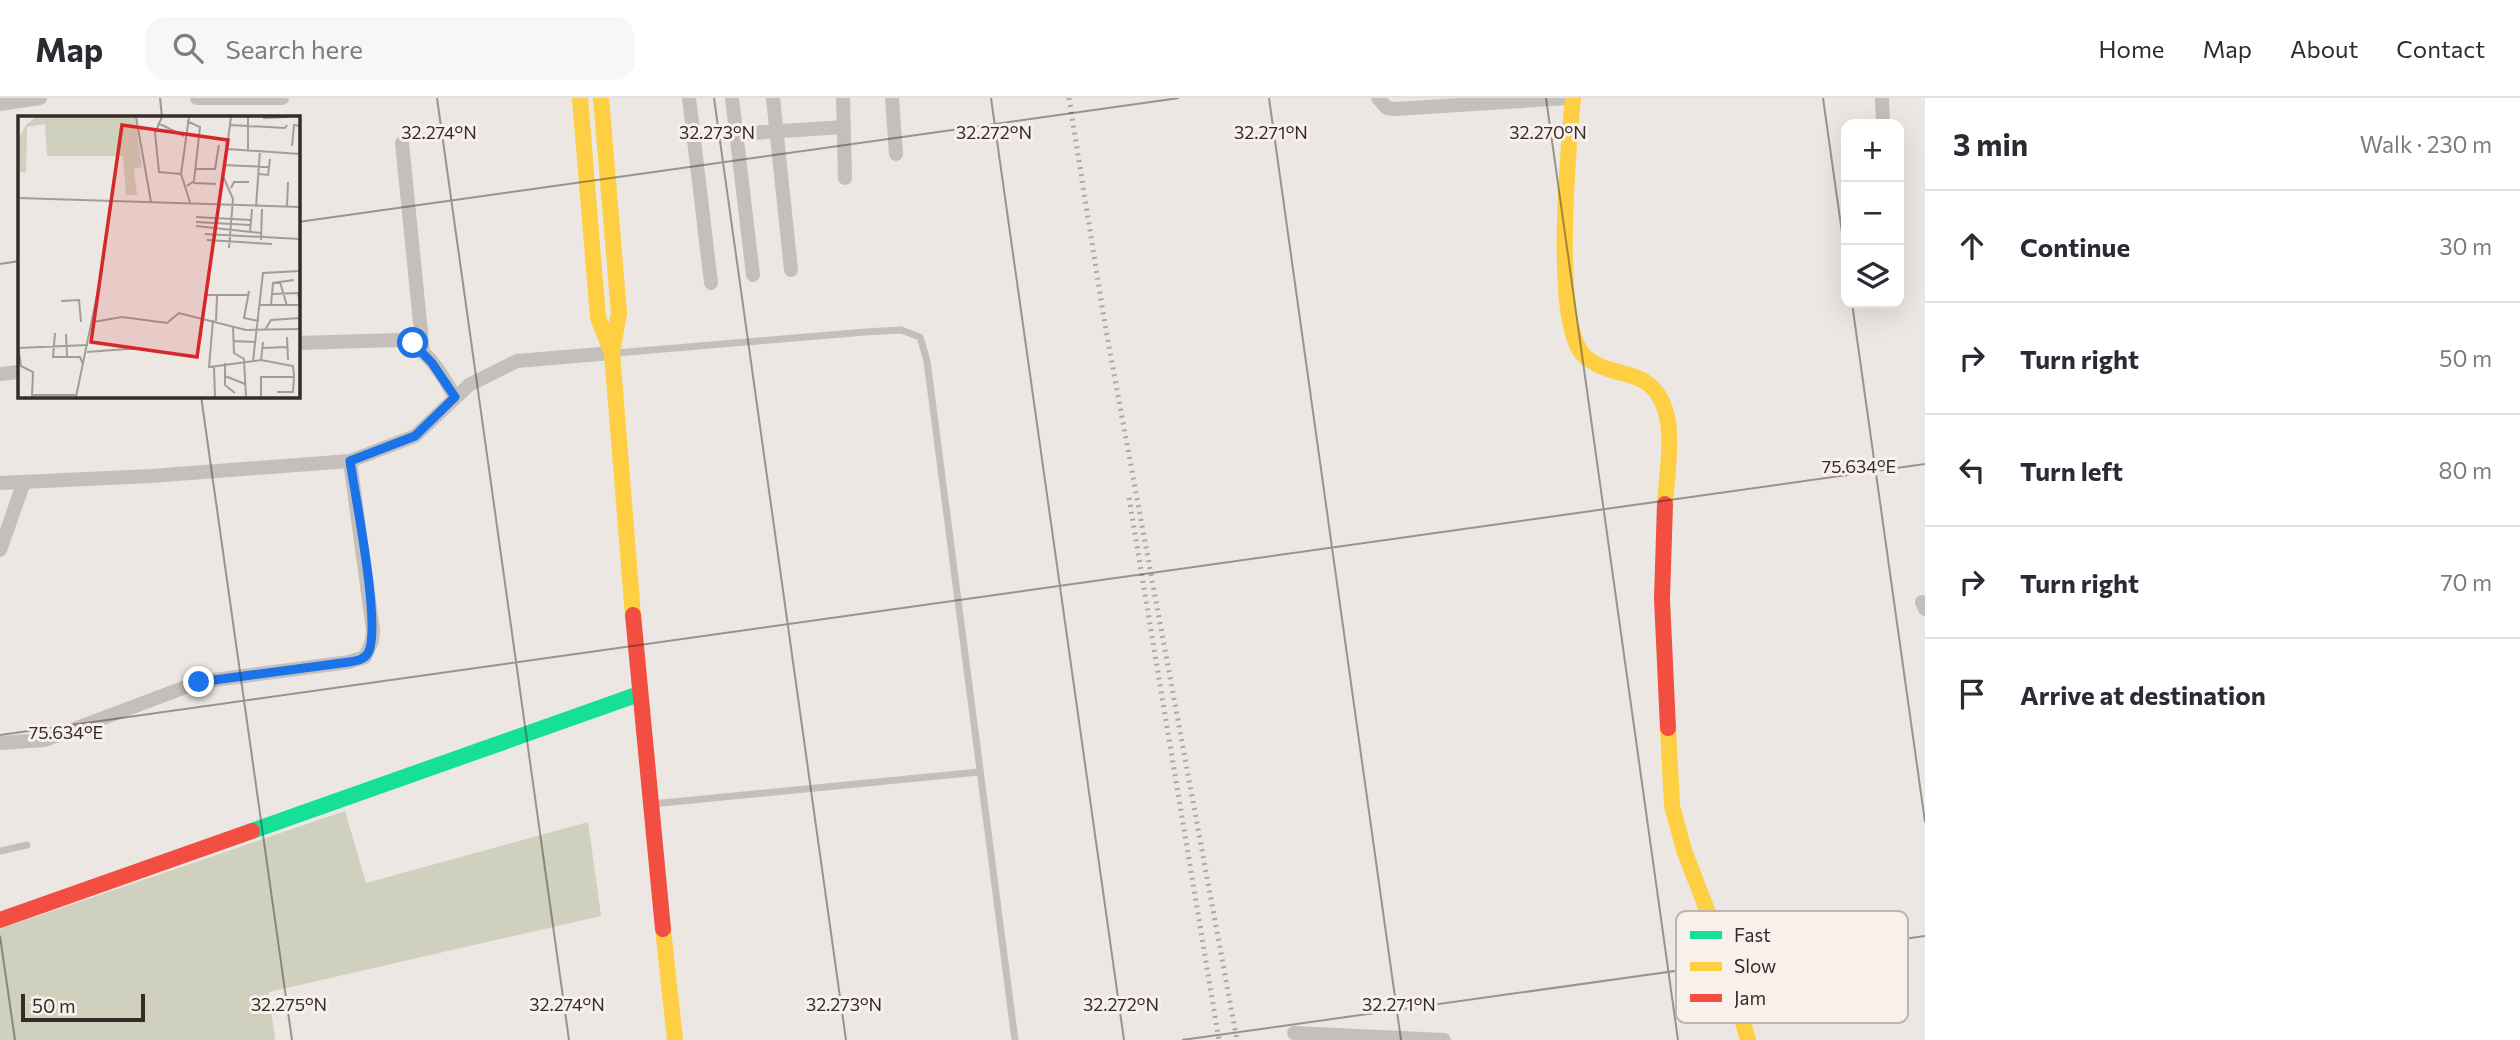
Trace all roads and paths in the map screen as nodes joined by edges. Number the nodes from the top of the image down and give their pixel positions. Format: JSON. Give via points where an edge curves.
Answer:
{"nodes":[{"id":1,"x":40,"y":98,"type":"edge"},
{"id":2,"x":197,"y":98,"type":"edge"},
{"id":3,"x":282,"y":98,"type":"edge"},
{"id":4,"x":580,"y":98,"type":"edge"},
{"id":5,"x":601,"y":98,"type":"edge"},
{"id":6,"x":690,"y":98,"type":"edge"},
{"id":7,"x":732,"y":98,"type":"edge"},
{"id":8,"x":774,"y":98,"type":"edge"},
{"id":9,"x":843,"y":98,"type":"edge"},
{"id":10,"x":892,"y":98,"type":"edge"},
{"id":11,"x":1378,"y":98,"type":"edge"},
{"id":12,"x":1567,"y":98,"type":"edge"},
{"id":13,"x":1573,"y":98,"type":"edge"},
{"id":14,"x":1882,"y":98,"type":"edge"},
{"id":15,"x":223,"y":99,"type":"edge"},
{"id":16,"x":0,"y":104,"type":"edge"},
{"id":17,"x":1883,"y":119,"type":"edge"},
{"id":18,"x":844,"y":127,"type":"junction"},
{"id":19,"x":776,"y":132,"type":"junction"},
{"id":20,"x":735,"y":134,"type":"junction"},
{"id":21,"x":402,"y":143,"type":"dead end"},
{"id":22,"x":896,"y":154,"type":"dead end"},
{"id":23,"x":845,"y":178,"type":"dead end"},
{"id":24,"x":791,"y":270,"type":"dead end"},
{"id":25,"x":753,"y":275,"type":"dead end"},
{"id":26,"x":711,"y":283,"type":"dead end"},
{"id":27,"x":299,"y":343,"type":"edge"},
{"id":28,"x":423,"y":352,"type":"junction"},
{"id":29,"x":612,"y":353,"type":"junction"},
{"id":30,"x":18,"y":372,"type":"edge"},
{"id":31,"x":0,"y":374,"type":"edge"},
{"id":32,"x":455,"y":397,"type":"junction"},
{"id":33,"x":350,"y":461,"type":"junction"},
{"id":34,"x":24,"y":482,"type":"junction"},
{"id":35,"x":0,"y":483,"type":"edge"},
{"id":36,"x":0,"y":550,"type":"edge"},
{"id":37,"x":639,"y":694,"type":"junction"},
{"id":38,"x":0,"y":743,"type":"edge"},
{"id":39,"x":979,"y":772,"type":"junction"},
{"id":40,"x":651,"y":804,"type":"junction"},
{"id":41,"x":27,"y":845,"type":"dead end"},
{"id":42,"x":0,"y":851,"type":"edge"},
{"id":43,"x":1707,"y":911,"type":"edge"},
{"id":44,"x":0,"y":920,"type":"edge"},
{"id":45,"x":1743,"y":1023,"type":"edge"},
{"id":46,"x":1294,"y":1033,"type":"dead end"},
{"id":47,"x":675,"y":1040,"type":"edge"},
{"id":48,"x":1014,"y":1040,"type":"edge"},
{"id":49,"x":1444,"y":1040,"type":"edge"},
{"id":50,"x":1748,"y":1040,"type":"edge"}],
"edges":[{"from":1,"to":16,"type":"street"},
{"from":2,"to":15,"type":"street"},
{"from":3,"to":15,"type":"street"},
{"from":4,"to":29,"type":"street","via":[[598,318]]},
{"from":5,"to":29,"type":"street","via":[[619,313]]},
{"from":6,"to":26,"type":"street"},
{"from":7,"to":20,"type":"street"},
{"from":8,"to":19,"type":"street"},
{"from":9,"to":18,"type":"street"},
{"from":10,"to":22,"type":"street"},
{"from":11,"to":12,"type":"street","via":[[1387,108],[1396,109]]},
{"from":13,"to":43,"type":"street","via":[[1567,171],[1573,334],[1587,359],[1653,386],[1665,405],[1662,599],[1672,806]]},
{"from":14,"to":17,"type":"street"},
{"from":18,"to":19,"type":"street"},
{"from":18,"to":23,"type":"street"},
{"from":19,"to":20,"type":"street"},
{"from":19,"to":24,"type":"street"},
{"from":20,"to":25,"type":"street"},
{"from":21,"to":28,"type":"street"},
{"from":27,"to":28,"type":"street","via":[[398,340],[413,343]]},
{"from":28,"to":32,"type":"street"},
{"from":29,"to":32,"type":"street","via":[[517,361],[485,374]]},
{"from":29,"to":37,"type":"street"},
{"from":29,"to":39,"type":"lane","via":[[901,330],[920,338],[927,361]]},
{"from":30,"to":31,"type":"street"},
{"from":32,"to":33,"type":"street","via":[[415,436]]},
{"from":33,"to":34,"type":"street"},
{"from":33,"to":38,"type":"street","via":[[373,630],[365,657],[199,682],[45,740]]},
{"from":34,"to":35,"type":"street"},
{"from":34,"to":36,"type":"street"},
{"from":37,"to":40,"type":"street"},
{"from":37,"to":44,"type":"street"},
{"from":39,"to":40,"type":"lane"},
{"from":39,"to":48,"type":"lane"},
{"from":40,"to":47,"type":"street"},
{"from":41,"to":42,"type":"lane"},
{"from":45,"to":50,"type":"street"},
{"from":46,"to":49,"type":"street"}]}
